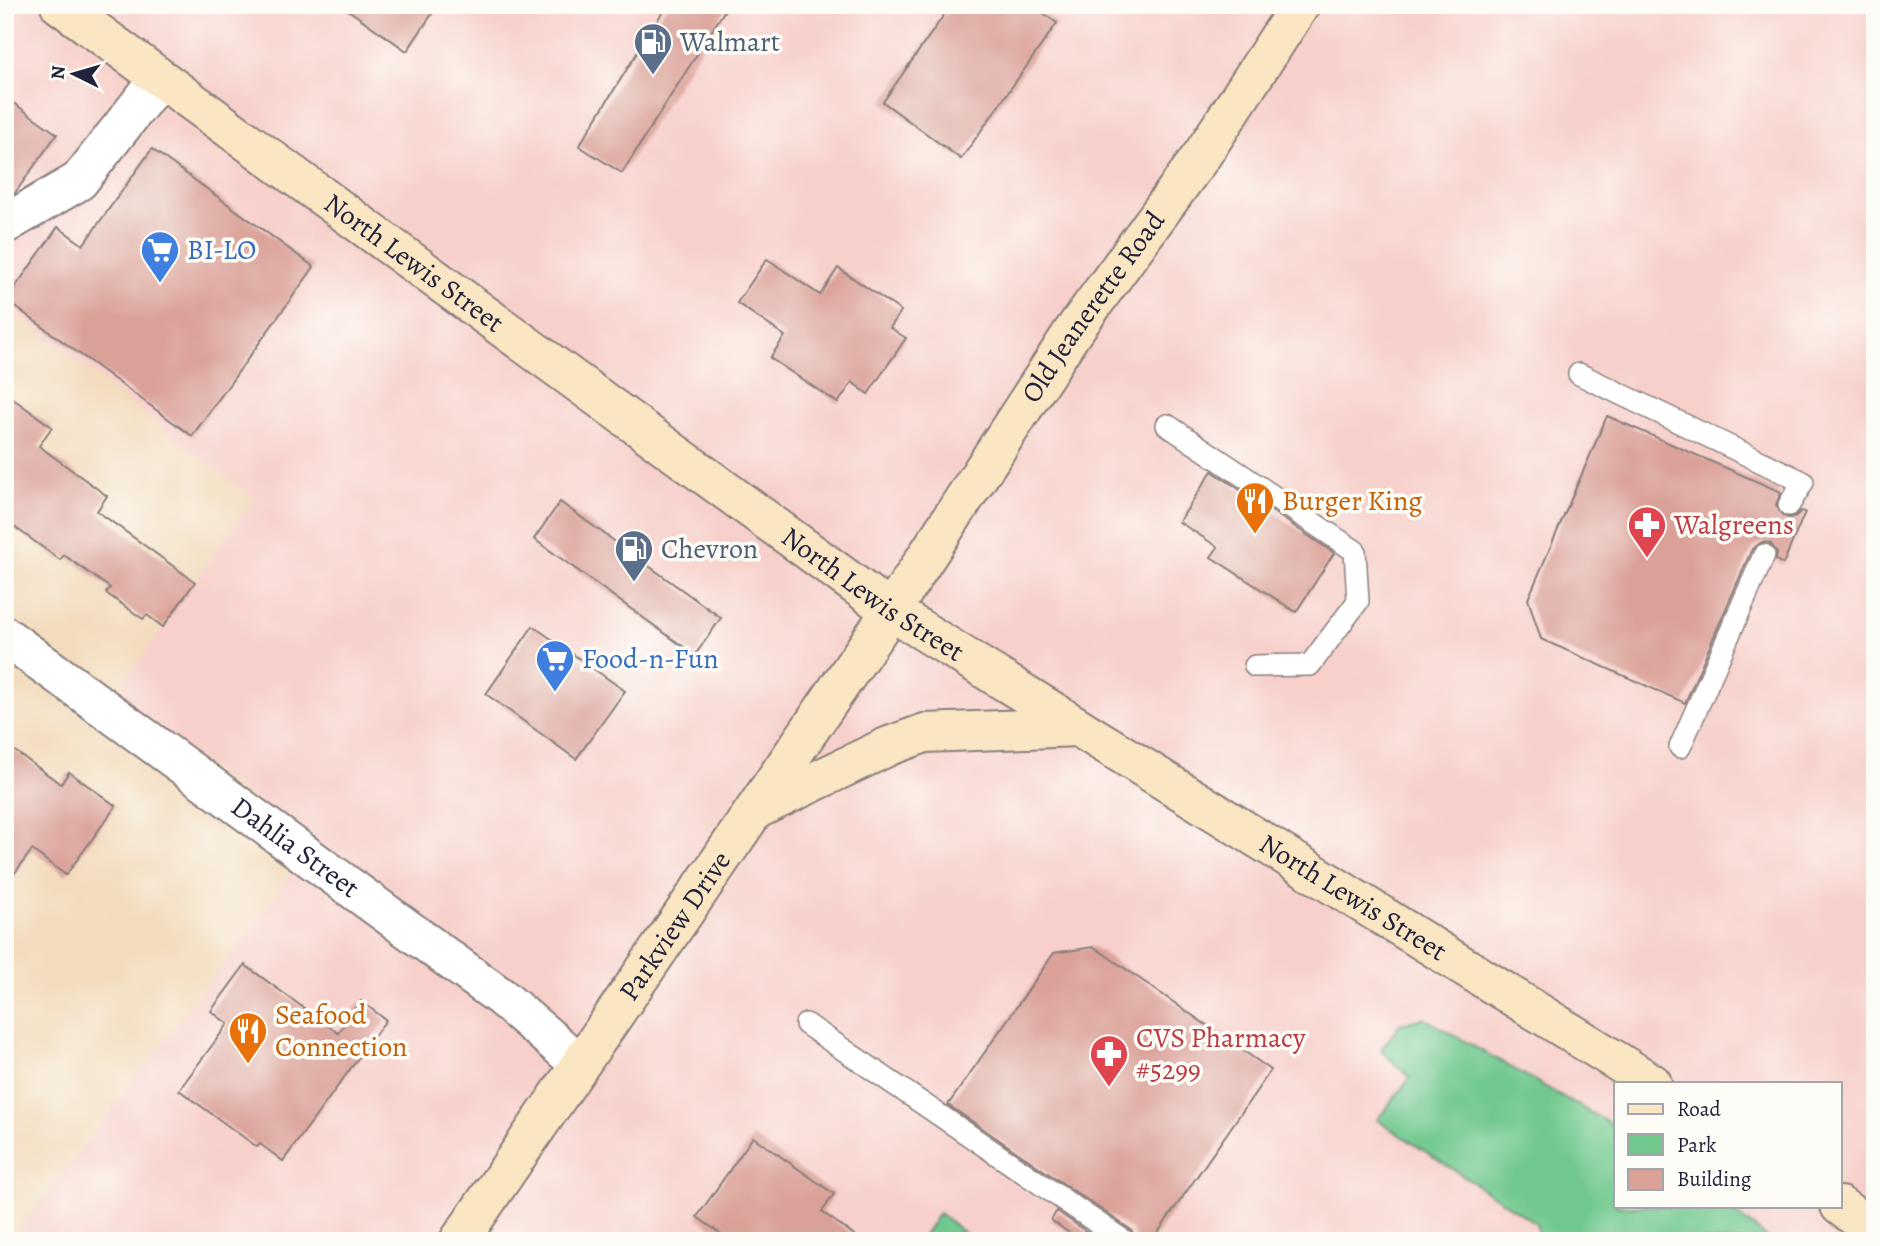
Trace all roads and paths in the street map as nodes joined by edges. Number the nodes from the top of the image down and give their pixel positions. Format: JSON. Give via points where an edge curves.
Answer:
{"nodes":[{"id":1,"x":60,"y":5,"type":"edge"},
{"id":2,"x":1300,"y":5,"type":"edge"},
{"id":3,"x":159,"y":79,"type":"junction"},
{"id":4,"x":5,"y":224,"type":"edge"},
{"id":5,"x":1579,"y":374,"type":"dead end"},
{"id":6,"x":1167,"y":425,"type":"dead end"},
{"id":7,"x":1789,"y":505,"type":"dead end"},
{"id":8,"x":1764,"y":555,"type":"dead end"},
{"id":9,"x":891,"y":611,"type":"junction"},
{"id":10,"x":5,"y":636,"type":"edge"},
{"id":11,"x":1255,"y":666,"type":"dead end"},
{"id":12,"x":1078,"y":727,"type":"junction"},
{"id":13,"x":1680,"y":747,"type":"dead end"},
{"id":14,"x":755,"y":810,"type":"junction"},
{"id":15,"x":806,"y":1024,"type":"dead end"},
{"id":16,"x":580,"y":1063,"type":"junction"},
{"id":17,"x":1650,"y":1082,"type":"edge"},
{"id":18,"x":459,"y":1241,"type":"edge"},
{"id":19,"x":1124,"y":1241,"type":"edge"}],
"edges":[{"from":1,"to":3,"type":"main road","name":"North Lewis Street"},
{"from":2,"to":9,"type":"main road","name":"Old Jeanerette Road","via":[[1202,155],[1072,333]]},
{"from":3,"to":4,"type":"street","via":[[79,181]]},
{"from":3,"to":9,"type":"main road","name":"North Lewis Street"},
{"from":5,"to":7,"type":"lane","via":[[1803,482]]},
{"from":6,"to":11,"type":"lane","via":[[1355,551],[1358,601],[1310,664]]},
{"from":8,"to":13,"type":"lane"},
{"from":9,"to":12,"type":"main road","name":"North Lewis Street"},
{"from":9,"to":14,"type":"main road","name":"Parkview Drive"},
{"from":10,"to":16,"type":"street","name":"Dahlia Street","via":[[501,998]]},
{"from":12,"to":14,"type":"main road","via":[[925,733]]},
{"from":12,"to":17,"type":"main road","name":"North Lewis Street"},
{"from":14,"to":16,"type":"main road","name":"Parkview Drive"},
{"from":15,"to":19,"type":"lane"},
{"from":16,"to":18,"type":"main road","name":"Parkview Drive"}]}
